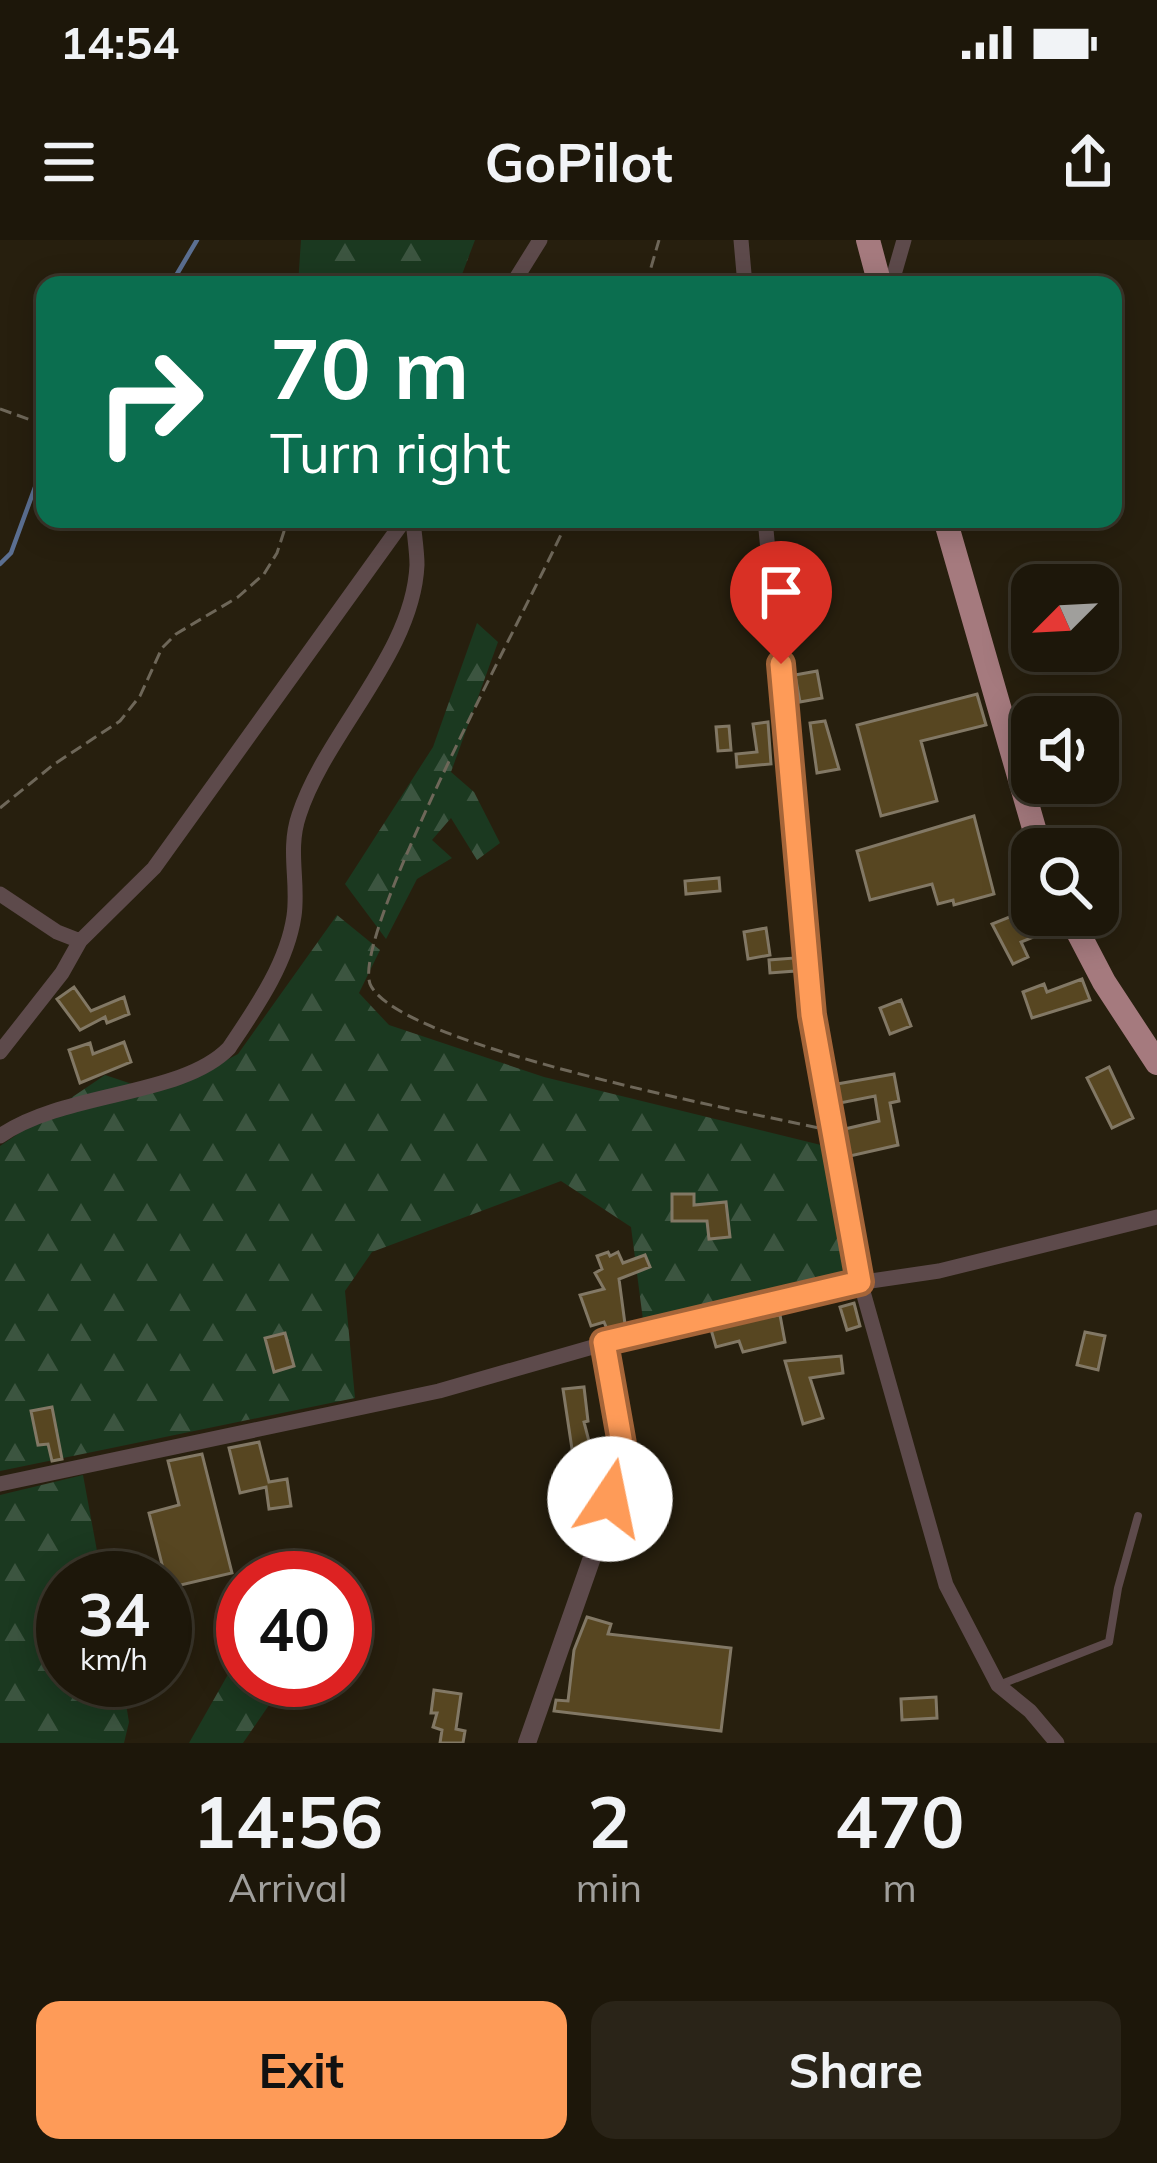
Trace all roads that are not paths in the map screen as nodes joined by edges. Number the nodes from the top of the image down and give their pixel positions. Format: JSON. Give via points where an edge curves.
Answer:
{"nodes":[{"id":1,"x":540,"y":240,"type":"edge"},
{"id":2,"x":741,"y":240,"type":"edge"},
{"id":3,"x":868,"y":240,"type":"edge"},
{"id":4,"x":904,"y":240,"type":"edge"},
{"id":5,"x":518,"y":276,"type":"edge"},
{"id":6,"x":744,"y":276,"type":"edge"},
{"id":7,"x":879,"y":276,"type":"edge"},
{"id":8,"x":886,"y":276,"type":"edge"},
{"id":9,"x":401,"y":528,"type":"edge"},
{"id":10,"x":411,"y":528,"type":"edge"},
{"id":11,"x":766,"y":528,"type":"edge"},
{"id":12,"x":948,"y":528,"type":"edge"},
{"id":13,"x":1034,"y":828,"type":"edge"},
{"id":14,"x":0,"y":894,"type":"edge"},
{"id":15,"x":1080,"y":936,"type":"edge"},
{"id":16,"x":80,"y":941,"type":"junction"},
{"id":17,"x":0,"y":1052,"type":"edge"},
{"id":18,"x":1157,"y":1063,"type":"edge"},
{"id":19,"x":0,"y":1136,"type":"edge"},
{"id":20,"x":1157,"y":1217,"type":"edge"},
{"id":21,"x":860,"y":1282,"type":"junction"},
{"id":22,"x":604,"y":1342,"type":"junction"},
{"id":23,"x":0,"y":1484,"type":"edge"},
{"id":24,"x":1138,"y":1516,"type":"dead end"},
{"id":25,"x":998,"y":1685,"type":"junction"},
{"id":26,"x":527,"y":1743,"type":"edge"},
{"id":27,"x":1057,"y":1743,"type":"edge"}],
"edges":[{"from":1,"to":5,"type":"street"},
{"from":2,"to":6,"type":"street"},
{"from":3,"to":7,"type":"highway"},
{"from":4,"to":8,"type":"street"},
{"from":9,"to":16,"type":"street","via":[[154,868]]},
{"from":10,"to":19,"type":"street","via":[[417,565],[404,618],[298,816],[290,935],[229,1048],[181,1077],[75,1101]]},
{"from":11,"to":21,"type":"street","via":[[812,1015]]},
{"from":12,"to":13,"type":"highway"},
{"from":14,"to":16,"type":"street"},
{"from":15,"to":18,"type":"highway"},
{"from":16,"to":17,"type":"street"},
{"from":20,"to":21,"type":"street","via":[[939,1271]]},
{"from":21,"to":22,"type":"street"},
{"from":21,"to":25,"type":"street","via":[[946,1585]]},
{"from":22,"to":23,"type":"street","via":[[439,1391]]},
{"from":22,"to":26,"type":"street","via":[[621,1426],[618,1466]]},
{"from":24,"to":25,"type":"lane","via":[[1109,1642]]},
{"from":25,"to":27,"type":"street"}]}
